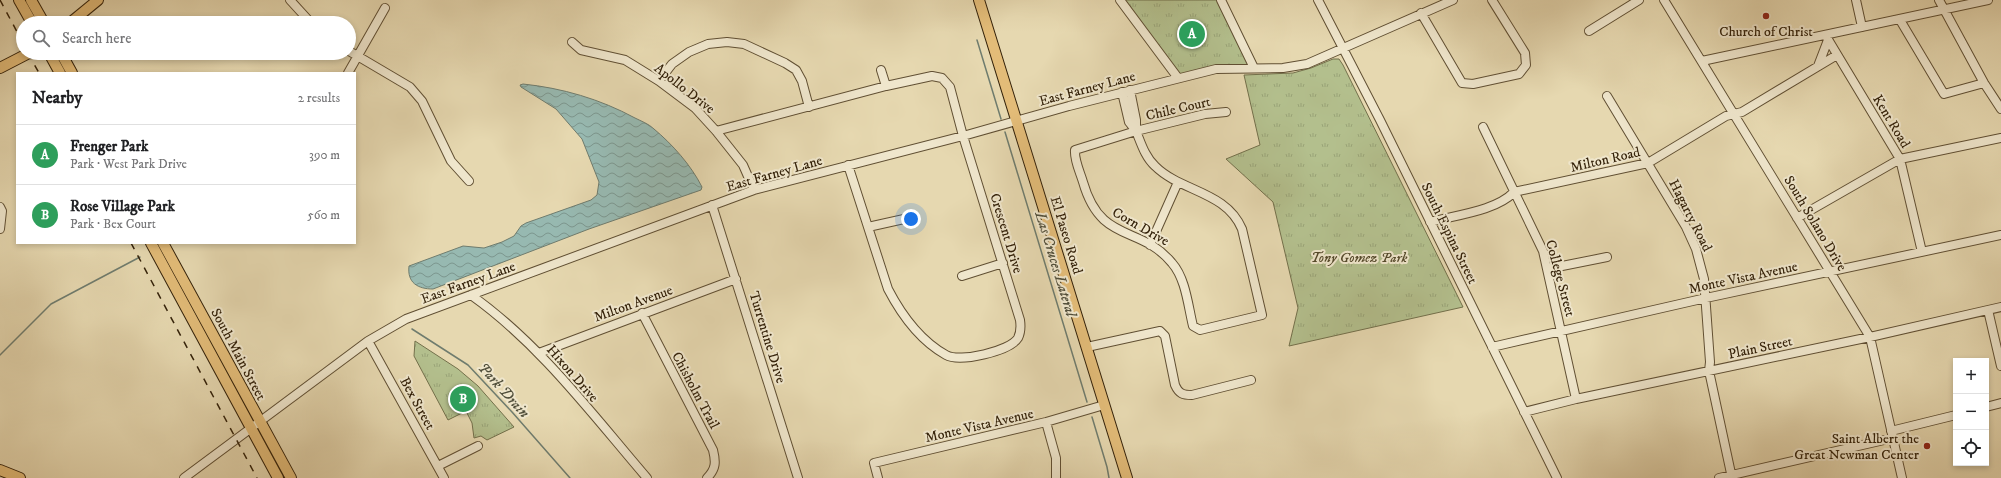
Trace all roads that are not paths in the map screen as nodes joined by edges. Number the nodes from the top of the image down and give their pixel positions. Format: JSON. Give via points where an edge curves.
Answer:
{"nodes":[{"id":1,"x":19,"y":0,"type":"edge"},
{"id":2,"x":31,"y":0,"type":"edge"},
{"id":3,"x":98,"y":0,"type":"edge"},
{"id":4,"x":290,"y":0,"type":"edge"},
{"id":5,"x":979,"y":0,"type":"edge"},
{"id":6,"x":1120,"y":0,"type":"edge"},
{"id":7,"x":1221,"y":0,"type":"edge"},
{"id":8,"x":1318,"y":0,"type":"edge"},
{"id":9,"x":1453,"y":0,"type":"edge"},
{"id":10,"x":1492,"y":0,"type":"edge"},
{"id":11,"x":1639,"y":0,"type":"edge"},
{"id":12,"x":1665,"y":0,"type":"edge"},
{"id":13,"x":1856,"y":0,"type":"edge"},
{"id":14,"x":1939,"y":0,"type":"edge"},
{"id":15,"x":1988,"y":0,"type":"edge"},
{"id":16,"x":385,"y":8,"type":"dead end"},
{"id":17,"x":1943,"y":10,"type":"junction"},
{"id":18,"x":1421,"y":13,"type":"junction"},
{"id":19,"x":28,"y":16,"type":"edge"},
{"id":20,"x":40,"y":16,"type":"edge"},
{"id":21,"x":79,"y":16,"type":"edge"},
{"id":22,"x":305,"y":16,"type":"edge"},
{"id":23,"x":1900,"y":20,"type":"junction"},
{"id":24,"x":1862,"y":27,"type":"junction"},
{"id":25,"x":1589,"y":31,"type":"dead end"},
{"id":26,"x":1827,"y":38,"type":"junction"},
{"id":27,"x":572,"y":42,"type":"dead end"},
{"id":28,"x":1343,"y":47,"type":"junction"},
{"id":29,"x":1837,"y":55,"type":"junction"},
{"id":30,"x":358,"y":56,"type":"junction"},
{"id":31,"x":356,"y":59,"type":"edge"},
{"id":32,"x":16,"y":60,"type":"edge"},
{"id":33,"x":53,"y":60,"type":"edge"},
{"id":34,"x":65,"y":60,"type":"edge"},
{"id":35,"x":356,"y":60,"type":"edge"},
{"id":36,"x":1702,"y":61,"type":"junction"},
{"id":37,"x":1818,"y":66,"type":"junction"},
{"id":38,"x":0,"y":68,"type":"edge"},
{"id":39,"x":1254,"y":68,"type":"junction"},
{"id":40,"x":882,"y":70,"type":"dead end"},
{"id":41,"x":59,"y":72,"type":"edge"},
{"id":42,"x":71,"y":72,"type":"edge"},
{"id":43,"x":349,"y":72,"type":"edge"},
{"id":44,"x":1178,"y":78,"type":"junction"},
{"id":45,"x":659,"y":81,"type":"junction"},
{"id":46,"x":1984,"y":83,"type":"junction"},
{"id":47,"x":886,"y":86,"type":"junction"},
{"id":48,"x":1126,"y":91,"type":"junction"},
{"id":49,"x":1607,"y":96,"type":"dead end"},
{"id":50,"x":808,"y":107,"type":"junction"},
{"id":51,"x":2001,"y":109,"type":"edge"},
{"id":52,"x":1226,"y":112,"type":"dead end"},
{"id":53,"x":1734,"y":114,"type":"junction"},
{"id":54,"x":1017,"y":120,"type":"junction"},
{"id":55,"x":1483,"y":127,"type":"dead end"},
{"id":56,"x":716,"y":131,"type":"junction"},
{"id":57,"x":1136,"y":131,"type":"junction"},
{"id":58,"x":963,"y":136,"type":"junction"},
{"id":59,"x":2001,"y":138,"type":"edge"},
{"id":60,"x":1075,"y":150,"type":"joint"},
{"id":61,"x":1900,"y":159,"type":"junction"},
{"id":62,"x":1648,"y":163,"type":"junction"},
{"id":63,"x":848,"y":165,"type":"junction"},
{"id":64,"x":469,"y":181,"type":"dead end"},
{"id":65,"x":1178,"y":182,"type":"junction"},
{"id":66,"x":754,"y":190,"type":"junction"},
{"id":67,"x":1514,"y":192,"type":"junction"},
{"id":68,"x":712,"y":205,"type":"junction"},
{"id":69,"x":0,"y":207,"type":"edge"},
{"id":70,"x":1797,"y":218,"type":"junction"},
{"id":71,"x":914,"y":222,"type":"dead end"},
{"id":72,"x":1430,"y":222,"type":"junction"},
{"id":73,"x":868,"y":227,"type":"junction"},
{"id":74,"x":0,"y":229,"type":"edge"},
{"id":75,"x":2001,"y":235,"type":"edge"},
{"id":76,"x":152,"y":244,"type":"edge"},
{"id":77,"x":164,"y":244,"type":"edge"},
{"id":78,"x":1150,"y":245,"type":"junction"},
{"id":79,"x":1922,"y":252,"type":"junction"},
{"id":80,"x":1607,"y":257,"type":"dead end"},
{"id":81,"x":1003,"y":264,"type":"junction"},
{"id":82,"x":1547,"y":270,"type":"junction"},
{"id":83,"x":1829,"y":271,"type":"junction"},
{"id":84,"x":962,"y":276,"type":"dead end"},
{"id":85,"x":736,"y":279,"type":"junction"},
{"id":86,"x":471,"y":295,"type":"junction"},
{"id":87,"x":1706,"y":298,"type":"junction"},
{"id":88,"x":2001,"y":307,"type":"edge"},
{"id":89,"x":1988,"y":310,"type":"junction"},
{"id":90,"x":642,"y":313,"type":"junction"},
{"id":91,"x":1562,"y":331,"type":"junction"},
{"id":92,"x":1870,"y":337,"type":"junction"},
{"id":93,"x":368,"y":341,"type":"junction"},
{"id":94,"x":1087,"y":347,"type":"junction"},
{"id":95,"x":1492,"y":347,"type":"junction"},
{"id":96,"x":539,"y":353,"type":"junction"},
{"id":97,"x":2001,"y":366,"type":"edge"},
{"id":98,"x":1709,"y":371,"type":"junction"},
{"id":99,"x":1251,"y":380,"type":"dead end"},
{"id":100,"x":1576,"y":399,"type":"junction"},
{"id":101,"x":2001,"y":403,"type":"edge"},
{"id":102,"x":1104,"y":405,"type":"junction"},
{"id":103,"x":1989,"y":406,"type":"edge"},
{"id":104,"x":1524,"y":412,"type":"junction"},
{"id":105,"x":1953,"y":416,"type":"edge"},
{"id":106,"x":260,"y":421,"type":"junction"},
{"id":107,"x":1046,"y":422,"type":"junction"},
{"id":108,"x":251,"y":428,"type":"junction"},
{"id":109,"x":1892,"y":435,"type":"junction"},
{"id":110,"x":478,"y":446,"type":"dead end"},
{"id":111,"x":438,"y":466,"type":"junction"},
{"id":112,"x":0,"y":470,"type":"edge"},
{"id":113,"x":1731,"y":477,"type":"edge"},
{"id":114,"x":20,"y":478,"type":"edge"},
{"id":115,"x":184,"y":478,"type":"edge"},
{"id":116,"x":278,"y":478,"type":"edge"},
{"id":117,"x":291,"y":478,"type":"edge"},
{"id":118,"x":444,"y":478,"type":"edge"},
{"id":119,"x":648,"y":478,"type":"edge"},
{"id":120,"x":707,"y":478,"type":"edge"},
{"id":121,"x":798,"y":478,"type":"edge"},
{"id":122,"x":878,"y":478,"type":"edge"},
{"id":123,"x":1056,"y":478,"type":"edge"},
{"id":124,"x":1127,"y":478,"type":"edge"},
{"id":125,"x":1557,"y":478,"type":"edge"},
{"id":126,"x":1719,"y":478,"type":"edge"},
{"id":127,"x":1902,"y":478,"type":"edge"}],
"edges":[{"from":1,"to":19,"type":"main road"},
{"from":2,"to":20,"type":"main road"},
{"from":3,"to":21,"type":"main road"},
{"from":4,"to":22,"type":"street"},
{"from":5,"to":54,"type":"main road","name":"El Paseo Road"},
{"from":6,"to":44,"type":"street"},
{"from":7,"to":39,"type":"street"},
{"from":8,"to":28,"type":"street","name":"South Espina Street"},
{"from":9,"to":18,"type":"street","name":"East Farney Lane"},
{"from":10,"to":18,"type":"street","via":[[1525,53],[1526,65],[1519,74],[1473,84],[1462,83]]},
{"from":11,"to":25,"type":"street"},
{"from":12,"to":36,"type":"street","name":"South Solano Drive"},
{"from":13,"to":24,"type":"street"},
{"from":14,"to":17,"type":"street"},
{"from":15,"to":17,"type":"street"},
{"from":16,"to":30,"type":"street"},
{"from":17,"to":23,"type":"street"},
{"from":17,"to":46,"type":"street"},
{"from":18,"to":28,"type":"street","name":"East Farney Lane"},
{"from":23,"to":24,"type":"street"},
{"from":23,"to":46,"type":"street","via":[[1944,94]]},
{"from":24,"to":26,"type":"street"},
{"from":26,"to":29,"type":"street","name":"Kent Road"},
{"from":26,"to":36,"type":"street"},
{"from":26,"to":37,"type":"street"},
{"from":27,"to":45,"type":"street","name":"Apollo Drive","via":[[581,50],[625,60]]},
{"from":28,"to":39,"type":"street","name":"East Farney Lane","via":[[1307,64],[1283,68]]},
{"from":28,"to":72,"type":"street","name":"South Espina Street"},
{"from":29,"to":37,"type":"street","name":"Milton Road"},
{"from":29,"to":61,"type":"street","name":"Kent Road"},
{"from":30,"to":31,"type":"street"},
{"from":30,"to":64,"type":"street","via":[[410,87],[422,101],[451,161]]},
{"from":32,"to":38,"type":"main road"},
{"from":33,"to":41,"type":"main road"},
{"from":34,"to":42,"type":"main road"},
{"from":35,"to":43,"type":"street"},
{"from":36,"to":53,"type":"street","name":"South Solano Drive"},
{"from":37,"to":53,"type":"street","name":"Milton Road","via":[[1742,112]]},
{"from":39,"to":44,"type":"street","name":"East Farney Lane","via":[[1216,69]]},
{"from":40,"to":47,"type":"street"},
{"from":44,"to":48,"type":"street","name":"East Farney Lane"},
{"from":45,"to":50,"type":"street","via":[[672,64],[689,52],[708,44],[744,44],[796,70],[802,81]]},
{"from":45,"to":56,"type":"street","name":"Apollo Drive","via":[[695,108]]},
{"from":46,"to":51,"type":"street"},
{"from":47,"to":50,"type":"street","name":"Crescent Drive"},
{"from":47,"to":58,"type":"street","name":"Crescent Drive","via":[[932,76],[942,78],[950,87]]},
{"from":48,"to":54,"type":"street","name":"East Farney Lane"},
{"from":48,"to":57,"type":"street","via":[[1129,122]]},
{"from":49,"to":62,"type":"street","name":"Hagarty Road"},
{"from":50,"to":56,"type":"street","name":"Crescent Drive"},
{"from":52,"to":57,"type":"street","name":"Chile Court","via":[[1205,114]]},
{"from":53,"to":62,"type":"street","name":"Milton Road","via":[[1726,116]]},
{"from":53,"to":70,"type":"street","name":"South Solano Drive"},
{"from":54,"to":58,"type":"street","name":"East Farney Lane"},
{"from":54,"to":94,"type":"main road","name":"El Paseo Road"},
{"from":55,"to":67,"type":"street","name":"College Street"},
{"from":56,"to":66,"type":"street","name":"Apollo Drive","via":[[743,165]]},
{"from":57,"to":60,"type":"street","name":"Chile Court"},
{"from":57,"to":65,"type":"street","via":[[1153,165]]},
{"from":58,"to":63,"type":"street","name":"East Farney Lane"},
{"from":58,"to":81,"type":"street","name":"Crescent Drive"},
{"from":59,"to":61,"type":"street"},
{"from":60,"to":78,"type":"street","name":"Corn Drive","via":[[1086,194],[1096,213],[1116,230]]},
{"from":61,"to":70,"type":"street"},
{"from":61,"to":79,"type":"street","name":"Kent Road"},
{"from":62,"to":67,"type":"street","name":"Milton Road"},
{"from":62,"to":87,"type":"street","name":"Hagarty Road","via":[[1696,249]]},
{"from":63,"to":66,"type":"street","name":"East Farney Lane"},
{"from":63,"to":73,"type":"street","name":"Crescent Drive"},
{"from":65,"to":78,"type":"street"},
{"from":65,"to":78,"type":"street","name":"Corn Drive","via":[[1224,205],[1238,221],[1245,240],[1262,316],[1200,330],[1193,326],[1178,271],[1167,257]]},
{"from":66,"to":68,"type":"street","name":"East Farney Lane"},
{"from":67,"to":72,"type":"street","name":"Milton Road","via":[[1495,205]]},
{"from":67,"to":82,"type":"street","name":"College Street","via":[[1543,251]]},
{"from":68,"to":85,"type":"street","name":"Turrentine Drive"},
{"from":68,"to":86,"type":"street","name":"East Farney Lane"},
{"from":69,"to":74,"type":"street"},
{"from":70,"to":83,"type":"street","name":"South Solano Drive"},
{"from":71,"to":73,"type":"street","via":[[904,218]]},
{"from":72,"to":95,"type":"street","name":"South Espina Street"},
{"from":73,"to":81,"type":"street","name":"Crescent Drive","via":[[888,289],[897,306],[930,344],[948,356],[959,358],[1001,350],[1017,339],[1021,331],[1020,320]]},
{"from":75,"to":79,"type":"street","name":"Monte Vista Avenue"},
{"from":76,"to":108,"type":"main road","name":"South Main Street"},
{"from":77,"to":106,"type":"main road","name":"South Main Street"},
{"from":79,"to":83,"type":"street","name":"Monte Vista Avenue"},
{"from":80,"to":82,"type":"street"},
{"from":81,"to":84,"type":"street"},
{"from":82,"to":91,"type":"street","name":"College Street"},
{"from":83,"to":87,"type":"street","name":"Monte Vista Avenue"},
{"from":83,"to":92,"type":"street","name":"South Solano Drive"},
{"from":85,"to":90,"type":"street","name":"Milton Avenue"},
{"from":85,"to":121,"type":"street","name":"Turrentine Drive"},
{"from":86,"to":93,"type":"street","name":"East Farney Lane","via":[[406,318]]},
{"from":86,"to":96,"type":"street","name":"Hixon Drive","via":[[514,329]]},
{"from":87,"to":91,"type":"street","name":"Monte Vista Avenue"},
{"from":87,"to":98,"type":"street","name":"Hagarty Road"},
{"from":88,"to":89,"type":"street","name":"Plain Street"},
{"from":89,"to":92,"type":"street","name":"Plain Street"},
{"from":89,"to":97,"type":"street"},
{"from":90,"to":96,"type":"street","name":"Milton Avenue"},
{"from":90,"to":120,"type":"street","name":"Chisholm Trail","via":[[713,450],[715,466]]},
{"from":91,"to":95,"type":"street","name":"Monte Vista Avenue"},
{"from":91,"to":100,"type":"street","name":"College Street"},
{"from":92,"to":98,"type":"street","name":"Plain Street"},
{"from":92,"to":109,"type":"street","name":"South Solano Drive"},
{"from":93,"to":106,"type":"street","name":"East Farney Lane"},
{"from":93,"to":111,"type":"street","name":"Bex Street"},
{"from":94,"to":99,"type":"street","via":[[1160,331],[1165,336],[1175,385],[1182,395],[1192,395]]},
{"from":94,"to":102,"type":"main road","name":"El Paseo Road"},
{"from":95,"to":104,"type":"street","name":"South Espina Street"},
{"from":96,"to":119,"type":"street","name":"Hixon Drive"},
{"from":98,"to":100,"type":"street","name":"Plain Street"},
{"from":98,"to":113,"type":"street","name":"Hagarty Road"},
{"from":100,"to":104,"type":"street","name":"Plain Street"},
{"from":101,"to":103,"type":"street"},
{"from":102,"to":107,"type":"street","name":"Monte Vista Avenue"},
{"from":102,"to":124,"type":"main road","name":"El Paseo Road"},
{"from":104,"to":125,"type":"street","name":"South Espina Street"},
{"from":105,"to":109,"type":"street"},
{"from":106,"to":108,"type":"street","name":"East Farney Lane"},
{"from":106,"to":117,"type":"main road","name":"South Main Street"},
{"from":107,"to":122,"type":"street","name":"Monte Vista Avenue","via":[[874,463]]},
{"from":107,"to":123,"type":"street","via":[[1056,458]]},
{"from":108,"to":115,"type":"street","name":"East Farney Lane"},
{"from":108,"to":116,"type":"main road","name":"South Main Street"},
{"from":109,"to":113,"type":"street"},
{"from":109,"to":127,"type":"street","name":"South Solano Drive"},
{"from":110,"to":111,"type":"street"},
{"from":111,"to":118,"type":"street","name":"Bex Street"},
{"from":112,"to":114,"type":"main road"},
{"from":113,"to":126,"type":"street"}]}
